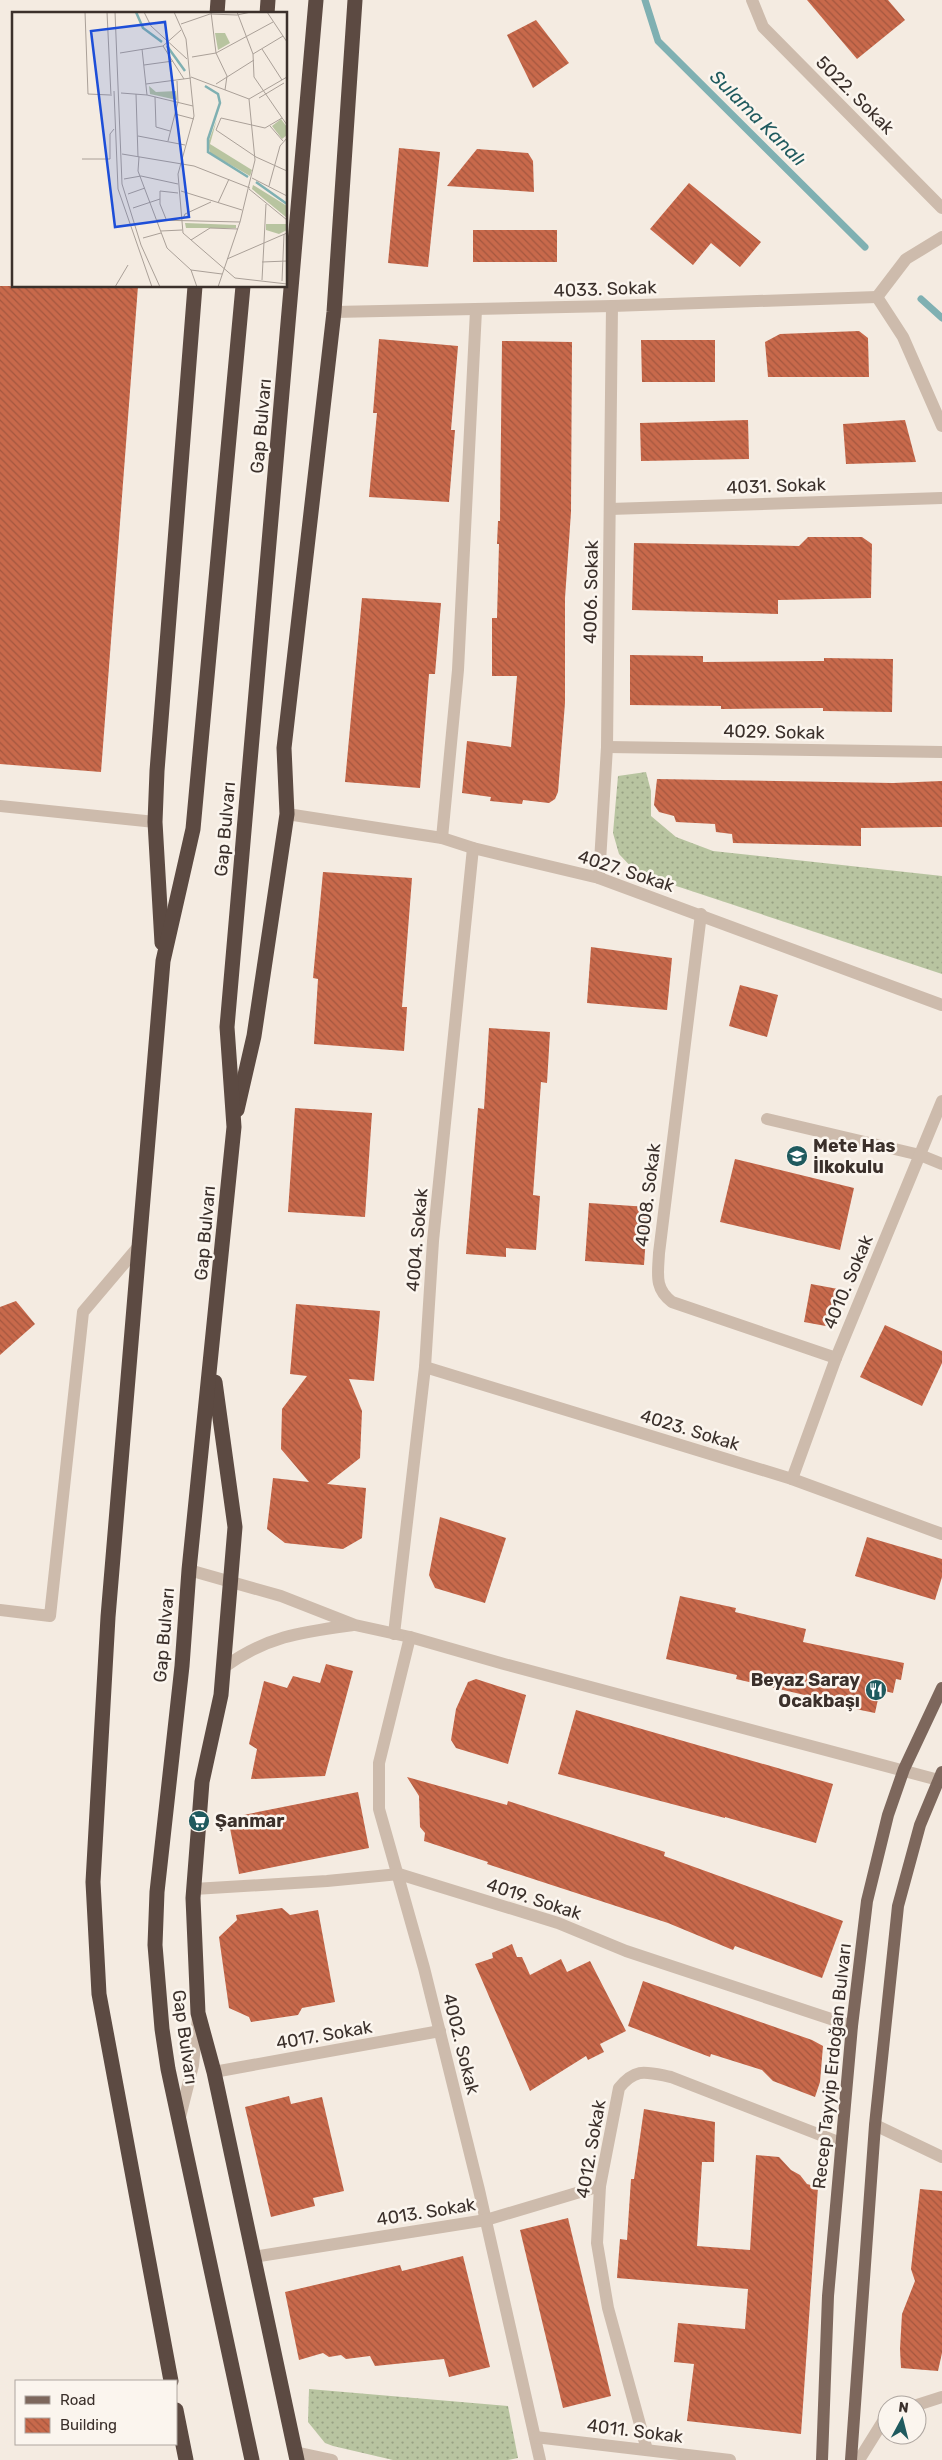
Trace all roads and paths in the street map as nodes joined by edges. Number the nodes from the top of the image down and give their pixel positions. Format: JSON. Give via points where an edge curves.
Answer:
{"nodes":[{"id":1,"x":316,"y":0,"type":"edge"},
{"id":2,"x":356,"y":0,"type":"edge"},
{"id":3,"x":752,"y":0,"type":"edge"},
{"id":4,"x":942,"y":208,"type":"edge"},
{"id":5,"x":942,"y":237,"type":"edge"},
{"id":6,"x":195,"y":288,"type":"edge"},
{"id":7,"x":243,"y":288,"type":"edge"},
{"id":8,"x":877,"y":297,"type":"junction"},
{"id":9,"x":612,"y":306,"type":"junction"},
{"id":10,"x":476,"y":310,"type":"junction"},
{"id":11,"x":334,"y":312,"type":"junction"},
{"id":12,"x":942,"y":426,"type":"edge"},
{"id":13,"x":942,"y":498,"type":"edge"},
{"id":14,"x":610,"y":509,"type":"junction"},
{"id":15,"x":606,"y":747,"type":"junction"},
{"id":16,"x":942,"y":752,"type":"edge"},
{"id":17,"x":0,"y":806,"type":"edge"},
{"id":18,"x":288,"y":814,"type":"junction"},
{"id":19,"x":155,"y":822,"type":"junction"},
{"id":20,"x":442,"y":838,"type":"junction"},
{"id":21,"x":473,"y":848,"type":"junction"},
{"id":22,"x":599,"y":878,"type":"junction"},
{"id":23,"x":701,"y":914,"type":"junction"},
{"id":24,"x":163,"y":961,"type":"junction"},
{"id":25,"x":942,"y":1005,"type":"edge"},
{"id":26,"x":942,"y":1101,"type":"edge"},
{"id":27,"x":767,"y":1119,"type":"dead end"},
{"id":28,"x":234,"y":1126,"type":"junction"},
{"id":29,"x":920,"y":1155,"type":"junction"},
{"id":30,"x":942,"y":1164,"type":"edge"},
{"id":31,"x":139,"y":1246,"type":"junction"},
{"id":32,"x":212,"y":1357,"type":"junction"},
{"id":33,"x":836,"y":1358,"type":"junction"},
{"id":34,"x":425,"y":1367,"type":"junction"},
{"id":35,"x":792,"y":1479,"type":"junction"},
{"id":36,"x":942,"y":1534,"type":"edge"},
{"id":37,"x":189,"y":1570,"type":"junction"},
{"id":38,"x":230,"y":1581,"type":"junction"},
{"id":39,"x":0,"y":1610,"type":"edge"},
{"id":40,"x":355,"y":1625,"type":"junction"},
{"id":41,"x":394,"y":1634,"type":"junction"},
{"id":42,"x":410,"y":1637,"type":"junction"},
{"id":43,"x":224,"y":1668,"type":"junction"},
{"id":44,"x":942,"y":1688,"type":"edge"},
{"id":45,"x":904,"y":1769,"type":"junction"},
{"id":46,"x":941,"y":1777,"type":"edge"},
{"id":47,"x":399,"y":1874,"type":"junction"},
{"id":48,"x":194,"y":1888,"type":"junction"},
{"id":49,"x":198,"y":2013,"type":"junction"},
{"id":50,"x":852,"y":2026,"type":"junction"},
{"id":51,"x":440,"y":2031,"type":"junction"},
{"id":52,"x":214,"y":2072,"type":"junction"},
{"id":53,"x":179,"y":2121,"type":"junction"},
{"id":54,"x":875,"y":2125,"type":"junction"},
{"id":55,"x":841,"y":2144,"type":"junction"},
{"id":56,"x":942,"y":2157,"type":"edge"},
{"id":57,"x":600,"y":2186,"type":"junction"},
{"id":58,"x":486,"y":2220,"type":"junction"},
{"id":59,"x":254,"y":2257,"type":"junction"},
{"id":60,"x":171,"y":2380,"type":"edge"},
{"id":61,"x":942,"y":2397,"type":"edge"},
{"id":62,"x":927,"y":2402,"type":"edge"},
{"id":63,"x":178,"y":2420,"type":"edge"},
{"id":64,"x":877,"y":2431,"type":"edge"},
{"id":65,"x":535,"y":2437,"type":"junction"},
{"id":66,"x":647,"y":2450,"type":"junction"},
{"id":67,"x":296,"y":2456,"type":"edge"},
{"id":68,"x":186,"y":2460,"type":"edge"},
{"id":69,"x":252,"y":2460,"type":"edge"},
{"id":70,"x":332,"y":2460,"type":"edge"},
{"id":71,"x":540,"y":2460,"type":"edge"},
{"id":72,"x":730,"y":2460,"type":"edge"},
{"id":73,"x":822,"y":2460,"type":"edge"},
{"id":74,"x":851,"y":2460,"type":"edge"},
{"id":75,"x":859,"y":2460,"type":"edge"}],
"edges":[{"from":1,"to":28,"type":"highway","name":"Gap Bulvarı","via":[[227,1027]]},
{"from":2,"to":11,"type":"highway"},
{"from":3,"to":4,"type":"street","name":"5022. Sokak","via":[[763,27]]},
{"from":5,"to":8,"type":"street","via":[[906,259]]},
{"from":6,"to":19,"type":"highway"},
{"from":7,"to":24,"type":"highway","name":"Gap Bulvarı","via":[[193,829]]},
{"from":8,"to":9,"type":"street","name":"4033. Sokak"},
{"from":8,"to":12,"type":"street","via":[[903,337]]},
{"from":9,"to":10,"type":"street","name":"4033. Sokak"},
{"from":9,"to":14,"type":"street","name":"4006. Sokak"},
{"from":10,"to":11,"type":"street","name":"4033. Sokak"},
{"from":10,"to":20,"type":"street","via":[[458,670]]},
{"from":11,"to":18,"type":"highway","via":[[284,748]]},
{"from":13,"to":14,"type":"street","name":"4031. Sokak"},
{"from":14,"to":15,"type":"street","name":"4006. Sokak"},
{"from":15,"to":16,"type":"street","name":"4029. Sokak"},
{"from":15,"to":22,"type":"street","name":"4006. Sokak"},
{"from":17,"to":19,"type":"street"},
{"from":18,"to":20,"type":"street","name":"4027. Sokak"},
{"from":18,"to":28,"type":"highway","via":[[254,1036]]},
{"from":19,"to":24,"type":"highway"},
{"from":20,"to":21,"type":"street","name":"4027. Sokak"},
{"from":21,"to":22,"type":"street","name":"4027. Sokak"},
{"from":21,"to":34,"type":"street","name":"4004. Sokak","via":[[434,1241]]},
{"from":22,"to":23,"type":"street","name":"4027. Sokak"},
{"from":23,"to":25,"type":"street","name":"4027. Sokak"},
{"from":23,"to":33,"type":"street","name":"4008. Sokak","via":[[659,1253],[661,1293],[672,1302]]},
{"from":24,"to":31,"type":"highway","name":"Gap Bulvarı"},
{"from":26,"to":29,"type":"street","name":"4010. Sokak"},
{"from":27,"to":29,"type":"street"},
{"from":28,"to":32,"type":"highway","name":"Gap Bulvarı"},
{"from":29,"to":30,"type":"street"},
{"from":29,"to":33,"type":"street","name":"4010. Sokak"},
{"from":31,"to":39,"type":"street","via":[[83,1312],[50,1616]]},
{"from":31,"to":60,"type":"highway","name":"Gap Bulvarı","via":[[108,1617],[93,1882],[99,1994]]},
{"from":32,"to":37,"type":"highway","name":"Gap Bulvarı"},
{"from":32,"to":38,"type":"highway","via":[[235,1527]]},
{"from":33,"to":35,"type":"street","name":"4010. Sokak"},
{"from":34,"to":35,"type":"street","name":"4023. Sokak"},
{"from":34,"to":41,"type":"street","name":"4004. Sokak"},
{"from":35,"to":36,"type":"street","name":"4023. Sokak"},
{"from":37,"to":38,"type":"street"},
{"from":37,"to":53,"type":"highway","name":"Gap Bulvarı","via":[[182,1666],[157,1892],[155,1945],[162,2029]]},
{"from":38,"to":40,"type":"street","via":[[282,1596]]},
{"from":38,"to":43,"type":"highway"},
{"from":40,"to":41,"type":"street"},
{"from":40,"to":43,"type":"street","via":[[294,1633],[241,1656]]},
{"from":41,"to":42,"type":"street"},
{"from":42,"to":45,"type":"street"},
{"from":42,"to":47,"type":"street","name":"4002. Sokak","via":[[379,1763],[379,1809]]},
{"from":43,"to":48,"type":"highway","via":[[202,1782]]},
{"from":44,"to":45,"type":"main road","name":"Recep Tayyip Erdoğan Bulvarı"},
{"from":45,"to":46,"type":"street"},
{"from":45,"to":50,"type":"main road","name":"Recep Tayyip Erdoğan Bulvarı","via":[[888,1815],[867,1901]]},
{"from":46,"to":54,"type":"main road","via":[[920,1825],[898,1906]]},
{"from":47,"to":48,"type":"street","name":"4019. Sokak"},
{"from":47,"to":50,"type":"street","name":"4019. Sokak","via":[[558,1923],[626,1951]]},
{"from":47,"to":51,"type":"street","name":"4002. Sokak"},
{"from":48,"to":49,"type":"highway"},
{"from":49,"to":52,"type":"highway"},
{"from":49,"to":53,"type":"street","via":[[193,2065]]},
{"from":50,"to":55,"type":"main road","name":"Recep Tayyip Erdoğan Bulvarı"},
{"from":51,"to":52,"type":"street","name":"4017. Sokak"},
{"from":51,"to":58,"type":"street","name":"4002. Sokak"},
{"from":52,"to":59,"type":"highway"},
{"from":53,"to":69,"type":"highway","name":"Gap Bulvarı"},
{"from":54,"to":56,"type":"street"},
{"from":54,"to":74,"type":"main road"},
{"from":55,"to":57,"type":"street","name":"4012. Sokak","via":[[670,2077],[642,2071],[628,2077],[619,2088]]},
{"from":55,"to":73,"type":"main road","name":"Recep Tayyip Erdoğan Bulvarı","via":[[828,2296]]},
{"from":57,"to":58,"type":"street","name":"4013. Sokak"},
{"from":57,"to":66,"type":"street","name":"4012. Sokak","via":[[597,2243],[608,2308]]},
{"from":58,"to":59,"type":"street","name":"4013. Sokak"},
{"from":58,"to":65,"type":"street","name":"4002. Sokak"},
{"from":59,"to":67,"type":"highway"},
{"from":61,"to":62,"type":"street"},
{"from":63,"to":68,"type":"highway"},
{"from":64,"to":75,"type":"street"},
{"from":65,"to":66,"type":"street","name":"4011. Sokak"},
{"from":65,"to":71,"type":"street","name":"4002. Sokak"},
{"from":66,"to":72,"type":"street","name":"4011. Sokak"},
{"from":67,"to":70,"type":"street"}]}
